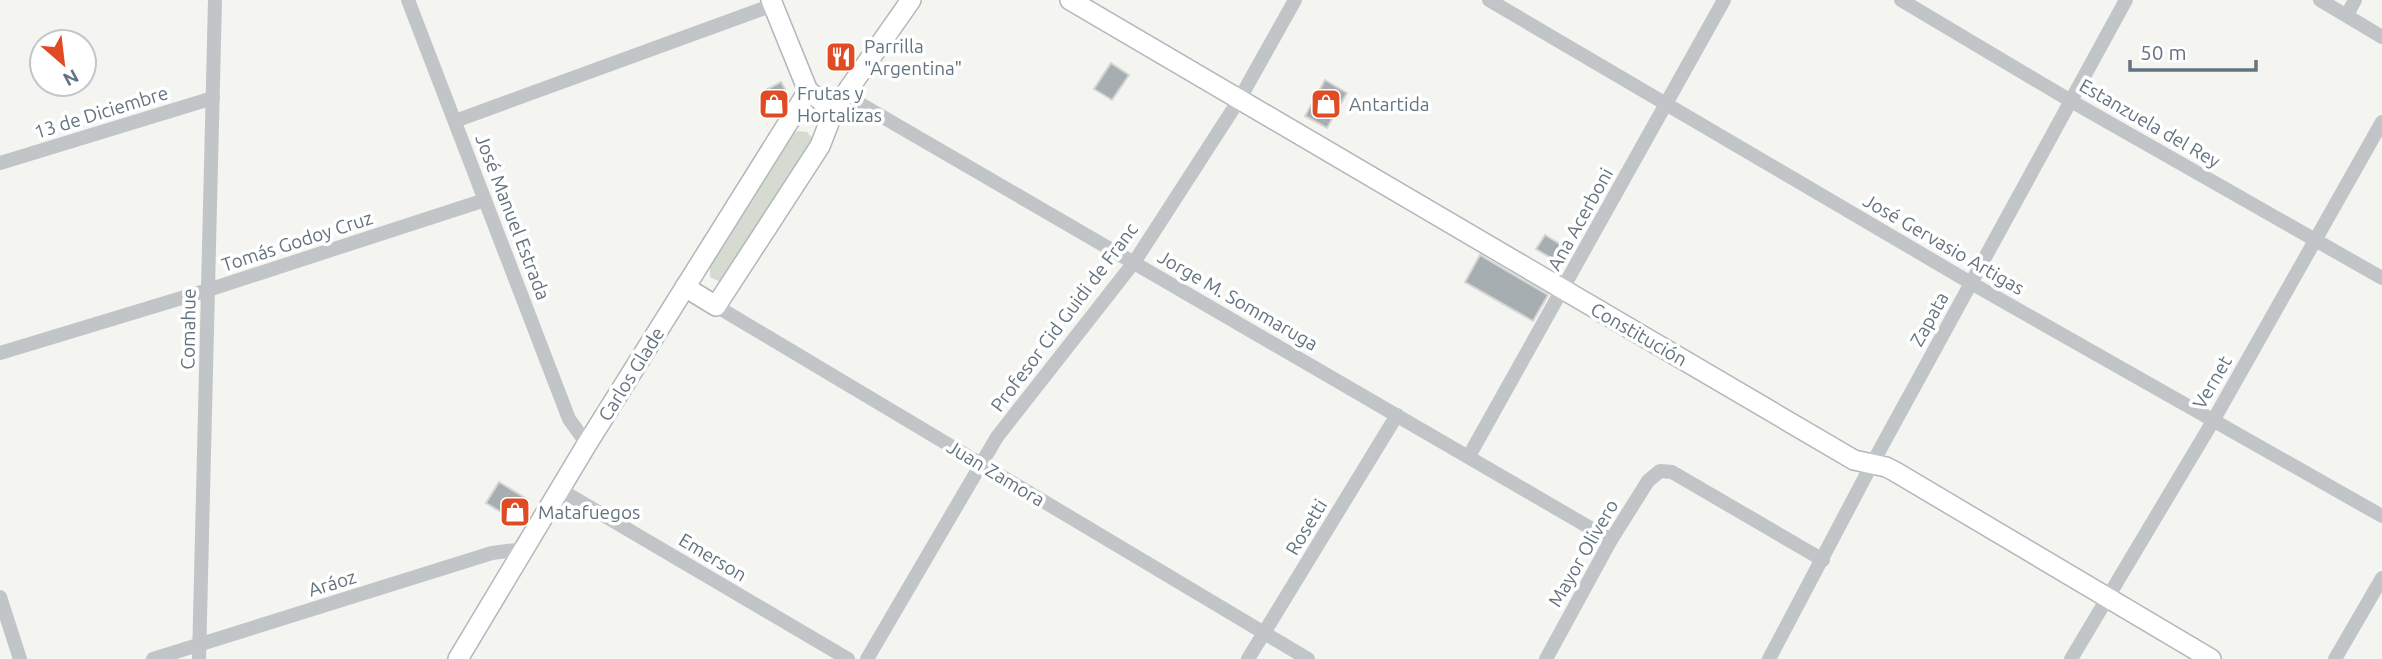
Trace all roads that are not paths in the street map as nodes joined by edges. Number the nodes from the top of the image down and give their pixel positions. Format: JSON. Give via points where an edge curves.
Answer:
{"nodes":[{"id":1,"x":215,"y":0,"type":"edge"},
{"id":2,"x":408,"y":0,"type":"edge"},
{"id":3,"x":911,"y":0,"type":"edge"},
{"id":4,"x":1070,"y":0,"type":"edge"},
{"id":5,"x":1295,"y":0,"type":"edge"},
{"id":6,"x":1489,"y":0,"type":"edge"},
{"id":7,"x":1724,"y":0,"type":"edge"},
{"id":8,"x":1901,"y":0,"type":"edge"},
{"id":9,"x":2126,"y":0,"type":"edge"},
{"id":10,"x":2320,"y":0,"type":"edge"},
{"id":11,"x":2355,"y":0,"type":"edge"},
{"id":12,"x":772,"y":2,"type":"edge"},
{"id":13,"x":2347,"y":15,"type":"junction"},
{"id":14,"x":2382,"y":37,"type":"edge"},
{"id":15,"x":808,"y":91,"type":"junction"},
{"id":16,"x":213,"y":98,"type":"junction"},
{"id":17,"x":1239,"y":100,"type":"junction"},
{"id":18,"x":2071,"y":101,"type":"junction"},
{"id":19,"x":839,"y":103,"type":"junction"},
{"id":20,"x":1666,"y":104,"type":"junction"},
{"id":21,"x":456,"y":121,"type":"junction"},
{"id":22,"x":2382,"y":122,"type":"edge"},
{"id":23,"x":0,"y":163,"type":"edge"},
{"id":24,"x":485,"y":200,"type":"junction"},
{"id":25,"x":2316,"y":240,"type":"junction"},
{"id":26,"x":1135,"y":261,"type":"junction"},
{"id":27,"x":2382,"y":278,"type":"edge"},
{"id":28,"x":1971,"y":283,"type":"junction"},
{"id":29,"x":685,"y":287,"type":"junction"},
{"id":30,"x":208,"y":290,"type":"junction"},
{"id":31,"x":1564,"y":290,"type":"junction"},
{"id":32,"x":716,"y":306,"type":"junction"},
{"id":33,"x":0,"y":353,"type":"edge"},
{"id":34,"x":1397,"y":415,"type":"junction"},
{"id":35,"x":2213,"y":421,"type":"junction"},
{"id":36,"x":587,"y":444,"type":"junction"},
{"id":37,"x":1469,"y":456,"type":"junction"},
{"id":38,"x":981,"y":464,"type":"junction"},
{"id":39,"x":1872,"y":464,"type":"junction"},
{"id":40,"x":559,"y":489,"type":"junction"},
{"id":41,"x":2382,"y":516,"type":"edge"},
{"id":42,"x":1611,"y":540,"type":"junction"},
{"id":43,"x":523,"y":549,"type":"junction"},
{"id":44,"x":1823,"y":560,"type":"junction"},
{"id":45,"x":2382,"y":578,"type":"edge"},
{"id":46,"x":0,"y":597,"type":"edge"},
{"id":47,"x":2107,"y":597,"type":"junction"},
{"id":48,"x":1264,"y":632,"type":"junction"},
{"id":49,"x":200,"y":652,"type":"edge"},
{"id":50,"x":20,"y":659,"type":"edge"},
{"id":51,"x":153,"y":659,"type":"edge"},
{"id":52,"x":458,"y":659,"type":"edge"},
{"id":53,"x":848,"y":659,"type":"edge"},
{"id":54,"x":867,"y":659,"type":"edge"},
{"id":55,"x":1248,"y":659,"type":"edge"},
{"id":56,"x":1308,"y":659,"type":"edge"},
{"id":57,"x":1546,"y":659,"type":"edge"},
{"id":58,"x":1769,"y":659,"type":"edge"},
{"id":59,"x":2071,"y":659,"type":"edge"},
{"id":60,"x":2211,"y":659,"type":"edge"},
{"id":61,"x":2335,"y":659,"type":"edge"}],
"edges":[{"from":1,"to":16,"type":"street","name":"Comahue"},
{"from":2,"to":21,"type":"street","name":"José Manuel Estrada"},
{"from":3,"to":19,"type":"street"},
{"from":4,"to":17,"type":"street","name":"Constitución"},
{"from":5,"to":17,"type":"street","name":"Profesor Cid Guidi de Franc"},
{"from":6,"to":20,"type":"street","name":"José Gervasio Artigas"},
{"from":7,"to":20,"type":"street","name":"Ana Acerboni"},
{"from":8,"to":18,"type":"street","name":"Estanzuela del Rey"},
{"from":9,"to":18,"type":"street","name":"Zapata"},
{"from":10,"to":13,"type":"street"},
{"from":11,"to":13,"type":"street"},
{"from":12,"to":15,"type":"street"},
{"from":12,"to":21,"type":"street"},
{"from":13,"to":14,"type":"street"},
{"from":15,"to":19,"type":"street"},
{"from":15,"to":29,"type":"street","name":"Carlos Glade"},
{"from":16,"to":23,"type":"street","name":"13 de Diciembre"},
{"from":16,"to":30,"type":"street","name":"Comahue"},
{"from":17,"to":26,"type":"street","name":"Profesor Cid Guidi de Franc"},
{"from":17,"to":31,"type":"street","name":"Constitución"},
{"from":18,"to":25,"type":"street","name":"Estanzuela del Rey"},
{"from":18,"to":28,"type":"street","name":"Zapata"},
{"from":19,"to":26,"type":"street","name":"Jorge M. Sommaruga"},
{"from":19,"to":32,"type":"street","via":[[820,146]]},
{"from":20,"to":28,"type":"street","name":"José Gervasio Artigas"},
{"from":20,"to":31,"type":"street","name":"Ana Acerboni"},
{"from":21,"to":24,"type":"street","name":"José Manuel Estrada"},
{"from":22,"to":25,"type":"street","name":"Vernet"},
{"from":24,"to":30,"type":"street","name":"Tomás Godoy Cruz"},
{"from":24,"to":36,"type":"street","name":"José Manuel Estrada","via":[[569,419]]},
{"from":25,"to":27,"type":"street","name":"Estanzuela del Rey"},
{"from":25,"to":35,"type":"street","name":"Vernet"},
{"from":26,"to":34,"type":"street","name":"Jorge M. Sommaruga"},
{"from":26,"to":38,"type":"street","name":"Profesor Cid Guidi de Franc","via":[[1011,418]]},
{"from":28,"to":35,"type":"street","name":"José Gervasio Artigas"},
{"from":28,"to":39,"type":"street","name":"Zapata"},
{"from":29,"to":32,"type":"street","name":"Juan Zamora"},
{"from":29,"to":36,"type":"street","name":"Carlos Glade"},
{"from":30,"to":33,"type":"street","name":"Tomás Godoy Cruz"},
{"from":30,"to":49,"type":"street","name":"Comahue"},
{"from":31,"to":37,"type":"street","name":"Ana Acerboni"},
{"from":31,"to":39,"type":"street","name":"Constitución","via":[[1854,460]]},
{"from":32,"to":38,"type":"street","name":"Juan Zamora"},
{"from":34,"to":37,"type":"street","name":"Jorge M. Sommaruga"},
{"from":34,"to":48,"type":"street","name":"Rosetti"},
{"from":35,"to":41,"type":"street","name":"José Gervasio Artigas"},
{"from":35,"to":47,"type":"street","name":"Vernet"},
{"from":36,"to":40,"type":"street","name":"Carlos Glade"},
{"from":37,"to":42,"type":"street","name":"Jorge M. Sommaruga"},
{"from":38,"to":48,"type":"street","name":"Juan Zamora"},
{"from":38,"to":54,"type":"street","name":"Profesor Cid Guidi de Franc"},
{"from":39,"to":44,"type":"street","name":"Zapata"},
{"from":39,"to":47,"type":"street","name":"Constitución","via":[[1894,471]]},
{"from":40,"to":43,"type":"street","name":"Carlos Glade"},
{"from":40,"to":53,"type":"street","name":"Emerson"},
{"from":42,"to":44,"type":"street","name":"Mayor Olivero","via":[[1648,481],[1660,471],[1672,472]]},
{"from":42,"to":57,"type":"street","name":"Mayor Olivero"},
{"from":43,"to":49,"type":"street","name":"Aráoz","via":[[492,553]]},
{"from":43,"to":52,"type":"street","name":"Carlos Glade"},
{"from":44,"to":58,"type":"street","name":"Zapata"},
{"from":45,"to":61,"type":"street"},
{"from":46,"to":50,"type":"street"},
{"from":47,"to":59,"type":"street","name":"Vernet"},
{"from":47,"to":60,"type":"street","name":"Constitución"},
{"from":48,"to":55,"type":"street","name":"Rosetti"},
{"from":48,"to":56,"type":"street","name":"Juan Zamora"},
{"from":49,"to":51,"type":"street","name":"Aráoz"}]}
